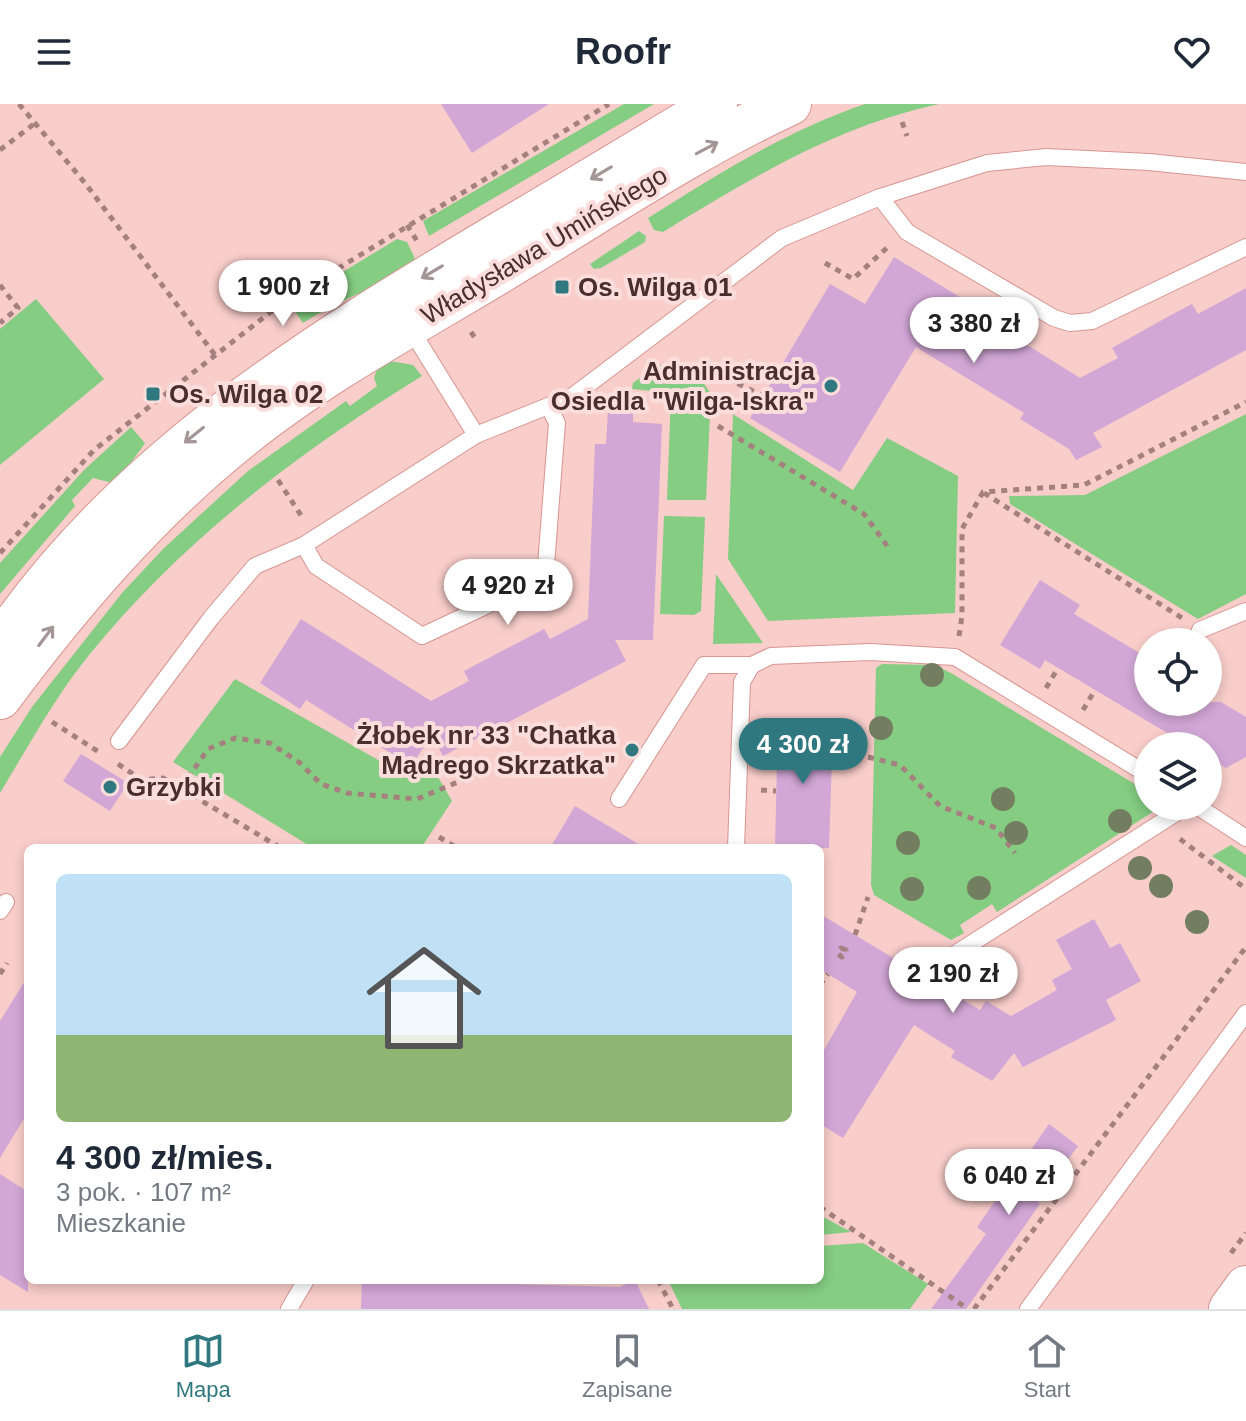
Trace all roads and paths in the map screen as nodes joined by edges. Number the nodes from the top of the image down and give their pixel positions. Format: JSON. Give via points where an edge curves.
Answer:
{"nodes":[{"id":1,"x":19,"y":104,"type":"edge"},
{"id":2,"x":609,"y":104,"type":"edge"},
{"id":3,"x":716,"y":104,"type":"edge"},
{"id":4,"x":790,"y":104,"type":"edge"},
{"id":5,"x":902,"y":122,"type":"dead end"},
{"id":6,"x":34,"y":123,"type":"junction"},
{"id":7,"x":907,"y":136,"type":"dead end"},
{"id":8,"x":0,"y":150,"type":"edge"},
{"id":9,"x":1246,"y":172,"type":"edge"},
{"id":10,"x":880,"y":197,"type":"junction"},
{"id":11,"x":896,"y":240,"type":"dead end"},
{"id":12,"x":1246,"y":247,"type":"edge"},
{"id":13,"x":825,"y":263,"type":"dead end"},
{"id":14,"x":0,"y":285,"type":"edge"},
{"id":15,"x":0,"y":323,"type":"edge"},
{"id":16,"x":409,"y":326,"type":"junction"},
{"id":17,"x":215,"y":355,"type":"junction"},
{"id":18,"x":716,"y":373,"type":"dead end"},
{"id":19,"x":763,"y":396,"type":"dead end"},
{"id":20,"x":1246,"y":402,"type":"edge"},
{"id":21,"x":549,"y":407,"type":"junction"},
{"id":22,"x":718,"y":426,"type":"dead end"},
{"id":23,"x":476,"y":435,"type":"junction"},
{"id":24,"x":278,"y":480,"type":"dead end"},
{"id":25,"x":983,"y":492,"type":"junction"},
{"id":26,"x":296,"y":507,"type":"dead end"},
{"id":27,"x":304,"y":545,"type":"junction"},
{"id":28,"x":888,"y":547,"type":"dead end"},
{"id":29,"x":0,"y":553,"type":"edge"},
{"id":30,"x":1246,"y":611,"type":"edge"},
{"id":31,"x":1197,"y":628,"type":"edge"},
{"id":32,"x":1205,"y":628,"type":"edge"},
{"id":33,"x":0,"y":644,"type":"edge"},
{"id":34,"x":955,"y":657,"type":"junction"},
{"id":35,"x":752,"y":665,"type":"junction"},
{"id":36,"x":1058,"y":668,"type":"dead end"},
{"id":37,"x":1095,"y":690,"type":"dead end"},
{"id":38,"x":1042,"y":695,"type":"dead end"},
{"id":39,"x":0,"y":698,"type":"edge"},
{"id":40,"x":1078,"y":717,"type":"dead end"},
{"id":41,"x":52,"y":722,"type":"dead end"},
{"id":42,"x":119,"y":741,"type":"dead end"},
{"id":43,"x":104,"y":755,"type":"dead end"},
{"id":44,"x":868,"y":757,"type":"dead end"},
{"id":45,"x":117,"y":763,"type":"dead end"},
{"id":46,"x":1134,"y":766,"type":"edge"},
{"id":47,"x":477,"y":774,"type":"dead end"},
{"id":48,"x":181,"y":788,"type":"junction"},
{"id":49,"x":619,"y":799,"type":"dead end"},
{"id":50,"x":1165,"y":820,"type":"edge"},
{"id":51,"x":1218,"y":820,"type":"edge"},
{"id":52,"x":1159,"y":824,"type":"junction"},
{"id":53,"x":439,"y":837,"type":"dead end"},
{"id":54,"x":1246,"y":838,"type":"edge"},
{"id":55,"x":274,"y":844,"type":"edge"},
{"id":56,"x":450,"y":844,"type":"edge"},
{"id":57,"x":736,"y":844,"type":"edge"},
{"id":58,"x":1015,"y":853,"type":"dead end"},
{"id":59,"x":1246,"y":889,"type":"edge"},
{"id":60,"x":868,"y":897,"type":"dead end"},
{"id":61,"x":855,"y":935,"type":"dead end"},
{"id":62,"x":1246,"y":947,"type":"edge"},
{"id":63,"x":958,"y":952,"type":"dead end"},
{"id":64,"x":7,"y":963,"type":"dead end"},
{"id":65,"x":0,"y":974,"type":"edge"},
{"id":66,"x":828,"y":974,"type":"dead end"},
{"id":67,"x":824,"y":980,"type":"edge"},
{"id":68,"x":1246,"y":1013,"type":"edge"},
{"id":69,"x":824,"y":1210,"type":"edge"},
{"id":70,"x":304,"y":1284,"type":"edge"},
{"id":71,"x":660,"y":1284,"type":"edge"},
{"id":72,"x":1246,"y":1287,"type":"edge"},
{"id":73,"x":289,"y":1309,"type":"edge"},
{"id":74,"x":673,"y":1309,"type":"edge"},
{"id":75,"x":971,"y":1309,"type":"edge"},
{"id":76,"x":1028,"y":1309,"type":"edge"},
{"id":77,"x":1230,"y":1309,"type":"edge"}],
"edges":[{"from":1,"to":6,"type":"path"},
{"from":2,"to":17,"type":"path","via":[[286,300]]},
{"from":3,"to":33,"type":"street","name":"Władysława Umińskiego","one_way":true,"via":[[357,318],[243,397],[122,500],[26,606]]},
{"from":16,"to":4,"type":"street","name":"Władysława Umińskiego","one_way":true,"via":[[692,156]]},
{"from":5,"to":7,"type":"path"},
{"from":6,"to":8,"type":"path"},
{"from":6,"to":17,"type":"path"},
{"from":9,"to":10,"type":"lane","via":[[1046,157],[987,163]]},
{"from":10,"to":12,"type":"lane","via":[[907,232],[1070,323],[1092,321]]},
{"from":10,"to":21,"type":"lane","via":[[782,238],[586,388]]},
{"from":11,"to":13,"type":"path","via":[[853,279]]},
{"from":14,"to":15,"type":"path","via":[[18,308]]},
{"from":16,"to":23,"type":"lane"},
{"from":39,"to":16,"type":"street","name":"Władysława Umińskiego","one_way":true,"via":[[54,625],[143,528],[242,437]]},
{"from":17,"to":29,"type":"path","via":[[94,450]]},
{"from":18,"to":19,"type":"path"},
{"from":20,"to":25,"type":"path","via":[[1084,485]]},
{"from":21,"to":23,"type":"lane"},
{"from":21,"to":27,"type":"lane","via":[[557,423],[545,578],[422,636],[316,566]]},
{"from":22,"to":28,"type":"path","via":[[864,514]]},
{"from":23,"to":27,"type":"lane"},
{"from":24,"to":26,"type":"path"},
{"from":25,"to":31,"type":"path"},
{"from":25,"to":34,"type":"path","via":[[962,529],[962,616]]},
{"from":27,"to":42,"type":"lane","via":[[255,566]]},
{"from":30,"to":32,"type":"lane"},
{"from":34,"to":35,"type":"lane","via":[[792,655],[771,656]]},
{"from":34,"to":46,"type":"lane"},
{"from":35,"to":49,"type":"lane","via":[[704,665]]},
{"from":35,"to":57,"type":"lane","via":[[742,682]]},
{"from":36,"to":38,"type":"path"},
{"from":37,"to":40,"type":"path"},
{"from":41,"to":43,"type":"path"},
{"from":44,"to":58,"type":"path","via":[[900,765],[940,806],[996,828]]},
{"from":45,"to":48,"type":"path","via":[[142,780],[163,778]]},
{"from":47,"to":48,"type":"path","via":[[417,799],[347,793],[321,784],[285,751],[235,738],[208,749]]},
{"from":48,"to":55,"type":"path"},
{"from":50,"to":52,"type":"lane"},
{"from":51,"to":54,"type":"lane"},
{"from":52,"to":59,"type":"path"},
{"from":52,"to":63,"type":"lane"},
{"from":53,"to":56,"type":"path"},
{"from":60,"to":61,"type":"path"},
{"from":62,"to":75,"type":"path"},
{"from":64,"to":65,"type":"path"},
{"from":66,"to":67,"type":"path"},
{"from":68,"to":76,"type":"lane"},
{"from":69,"to":75,"type":"path"},
{"from":70,"to":73,"type":"lane"},
{"from":71,"to":74,"type":"path"},
{"from":72,"to":77,"type":"street"}]}
